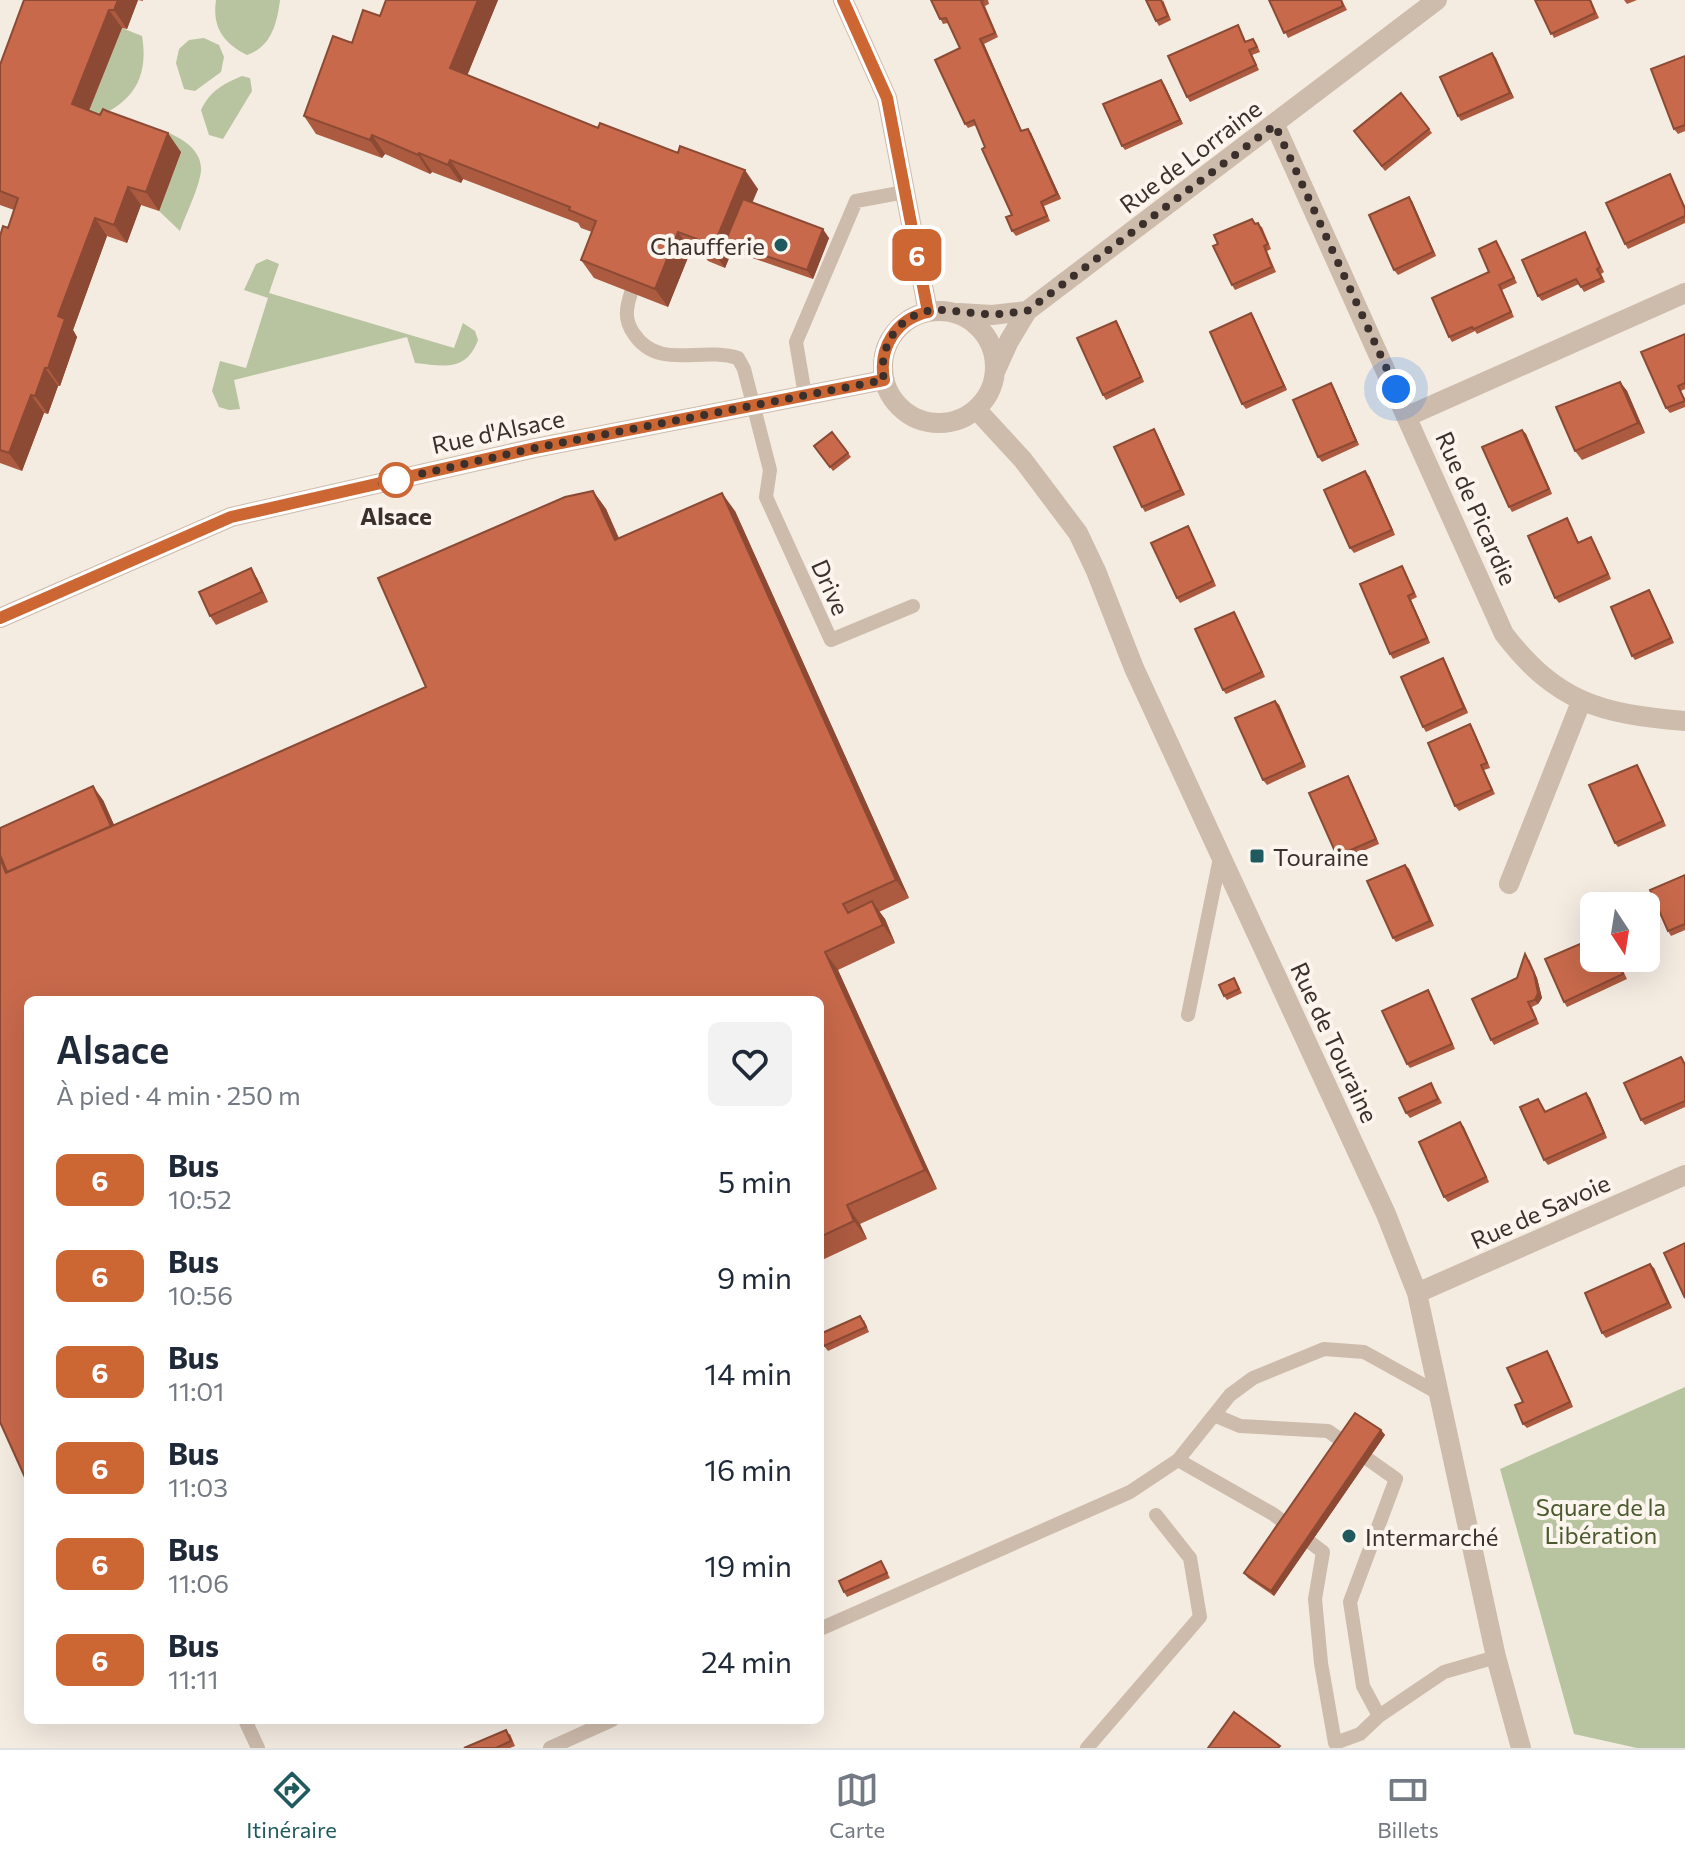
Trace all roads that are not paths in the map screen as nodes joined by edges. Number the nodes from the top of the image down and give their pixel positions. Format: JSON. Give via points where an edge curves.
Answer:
{"nodes":[{"id":1,"x":843,"y":0,"type":"edge"},
{"id":2,"x":1437,"y":0,"type":"edge"},
{"id":3,"x":1275,"y":125,"type":"junction"},
{"id":4,"x":905,"y":192,"type":"junction"},
{"id":5,"x":631,"y":293,"type":"edge"},
{"id":6,"x":1685,"y":293,"type":"edge"},
{"id":7,"x":1027,"y":311,"type":"junction"},
{"id":8,"x":928,"y":312,"type":"junction"},
{"id":9,"x":956,"y":313,"type":"junction"},
{"id":10,"x":995,"y":372,"type":"junction"},
{"id":11,"x":884,"y":380,"type":"junction"},
{"id":12,"x":805,"y":395,"type":"junction"},
{"id":13,"x":753,"y":405,"type":"junction"},
{"id":14,"x":976,"y":409,"type":"junction"},
{"id":15,"x":1408,"y":416,"type":"junction"},
{"id":16,"x":913,"y":606,"type":"dead end"},
{"id":17,"x":0,"y":618,"type":"edge"},
{"id":18,"x":1581,"y":702,"type":"junction"},
{"id":19,"x":1685,"y":721,"type":"edge"},
{"id":20,"x":1220,"y":858,"type":"junction"},
{"id":21,"x":1509,"y":884,"type":"dead end"},
{"id":22,"x":1188,"y":1015,"type":"dead end"},
{"id":23,"x":1685,"y":1175,"type":"edge"},
{"id":24,"x":1417,"y":1293,"type":"junction"},
{"id":25,"x":1438,"y":1393,"type":"junction"},
{"id":26,"x":1214,"y":1415,"type":"junction"},
{"id":27,"x":1178,"y":1460,"type":"junction"},
{"id":28,"x":1156,"y":1515,"type":"dead end"},
{"id":29,"x":824,"y":1627,"type":"edge"},
{"id":30,"x":1496,"y":1657,"type":"junction"},
{"id":31,"x":1379,"y":1716,"type":"junction"},
{"id":32,"x":247,"y":1724,"type":"edge"},
{"id":33,"x":603,"y":1724,"type":"edge"},
{"id":34,"x":1335,"y":1746,"type":"edge"},
{"id":35,"x":258,"y":1748,"type":"edge"},
{"id":36,"x":550,"y":1748,"type":"edge"},
{"id":37,"x":1087,"y":1748,"type":"edge"},
{"id":38,"x":1521,"y":1748,"type":"edge"}],
"edges":[{"from":1,"to":4,"type":"street","via":[[887,98]]},
{"from":2,"to":3,"type":"street","name":"Rue de Lorraine"},
{"from":3,"to":7,"type":"street","name":"Rue de Lorraine"},
{"from":3,"to":15,"type":"street","name":"Rue de Picardie"},
{"from":4,"to":8,"type":"street"},
{"from":4,"to":12,"type":"lane","via":[[856,201],[796,342]]},
{"from":5,"to":13,"type":"lane","via":[[625,312],[644,348],[666,356],[721,353],[738,358]]},
{"from":6,"to":15,"type":"street"},
{"from":7,"to":9,"type":"street"},
{"from":7,"to":10,"type":"street","name":"Rue de Lorraine"},
{"from":8,"to":9,"type":"street"},
{"from":8,"to":11,"type":"street","via":[[902,323],[890,337]]},
{"from":9,"to":10,"type":"street","via":[[986,335]]},
{"from":10,"to":14,"type":"street"},
{"from":11,"to":12,"type":"street","name":"Rue d'Alsace"},
{"from":11,"to":14,"type":"street","via":[[897,405],[928,422],[964,418]]},
{"from":12,"to":13,"type":"street","name":"Rue d'Alsace"},
{"from":13,"to":16,"type":"lane","name":"Drive","via":[[770,470],[766,497],[831,640]]},
{"from":13,"to":17,"type":"street","name":"Rue d'Alsace","via":[[231,517]]},
{"from":14,"to":20,"type":"street","name":"Rue de Touraine","via":[[1078,533]]},
{"from":15,"to":18,"type":"street","name":"Rue de Picardie","via":[[1504,634],[1527,663]]},
{"from":18,"to":19,"type":"street","name":"Rue de Picardie"},
{"from":18,"to":21,"type":"street"},
{"from":20,"to":22,"type":"lane"},
{"from":20,"to":24,"type":"street","name":"Rue de Touraine","via":[[1386,1214]]},
{"from":23,"to":24,"type":"street","name":"Rue de Savoie"},
{"from":24,"to":25,"type":"street","name":"Rue de Touraine"},
{"from":25,"to":26,"type":"lane","via":[[1364,1352],[1324,1349],[1253,1378]]},
{"from":25,"to":30,"type":"street","name":"Rue de Touraine"},
{"from":26,"to":27,"type":"lane"},
{"from":26,"to":31,"type":"lane","via":[[1240,1426],[1328,1431],[1396,1479],[1350,1602],[1363,1686]]},
{"from":27,"to":29,"type":"lane","via":[[1130,1492]]},
{"from":27,"to":34,"type":"lane","via":[[1273,1514],[1323,1552],[1315,1599]]},
{"from":28,"to":37,"type":"lane","via":[[1190,1558],[1200,1617]]},
{"from":30,"to":31,"type":"lane","via":[[1444,1672]]},
{"from":30,"to":38,"type":"street","name":"Rue de Touraine"},
{"from":31,"to":34,"type":"lane","via":[[1360,1734]]},
{"from":32,"to":35,"type":"lane"},
{"from":33,"to":36,"type":"lane"}]}
